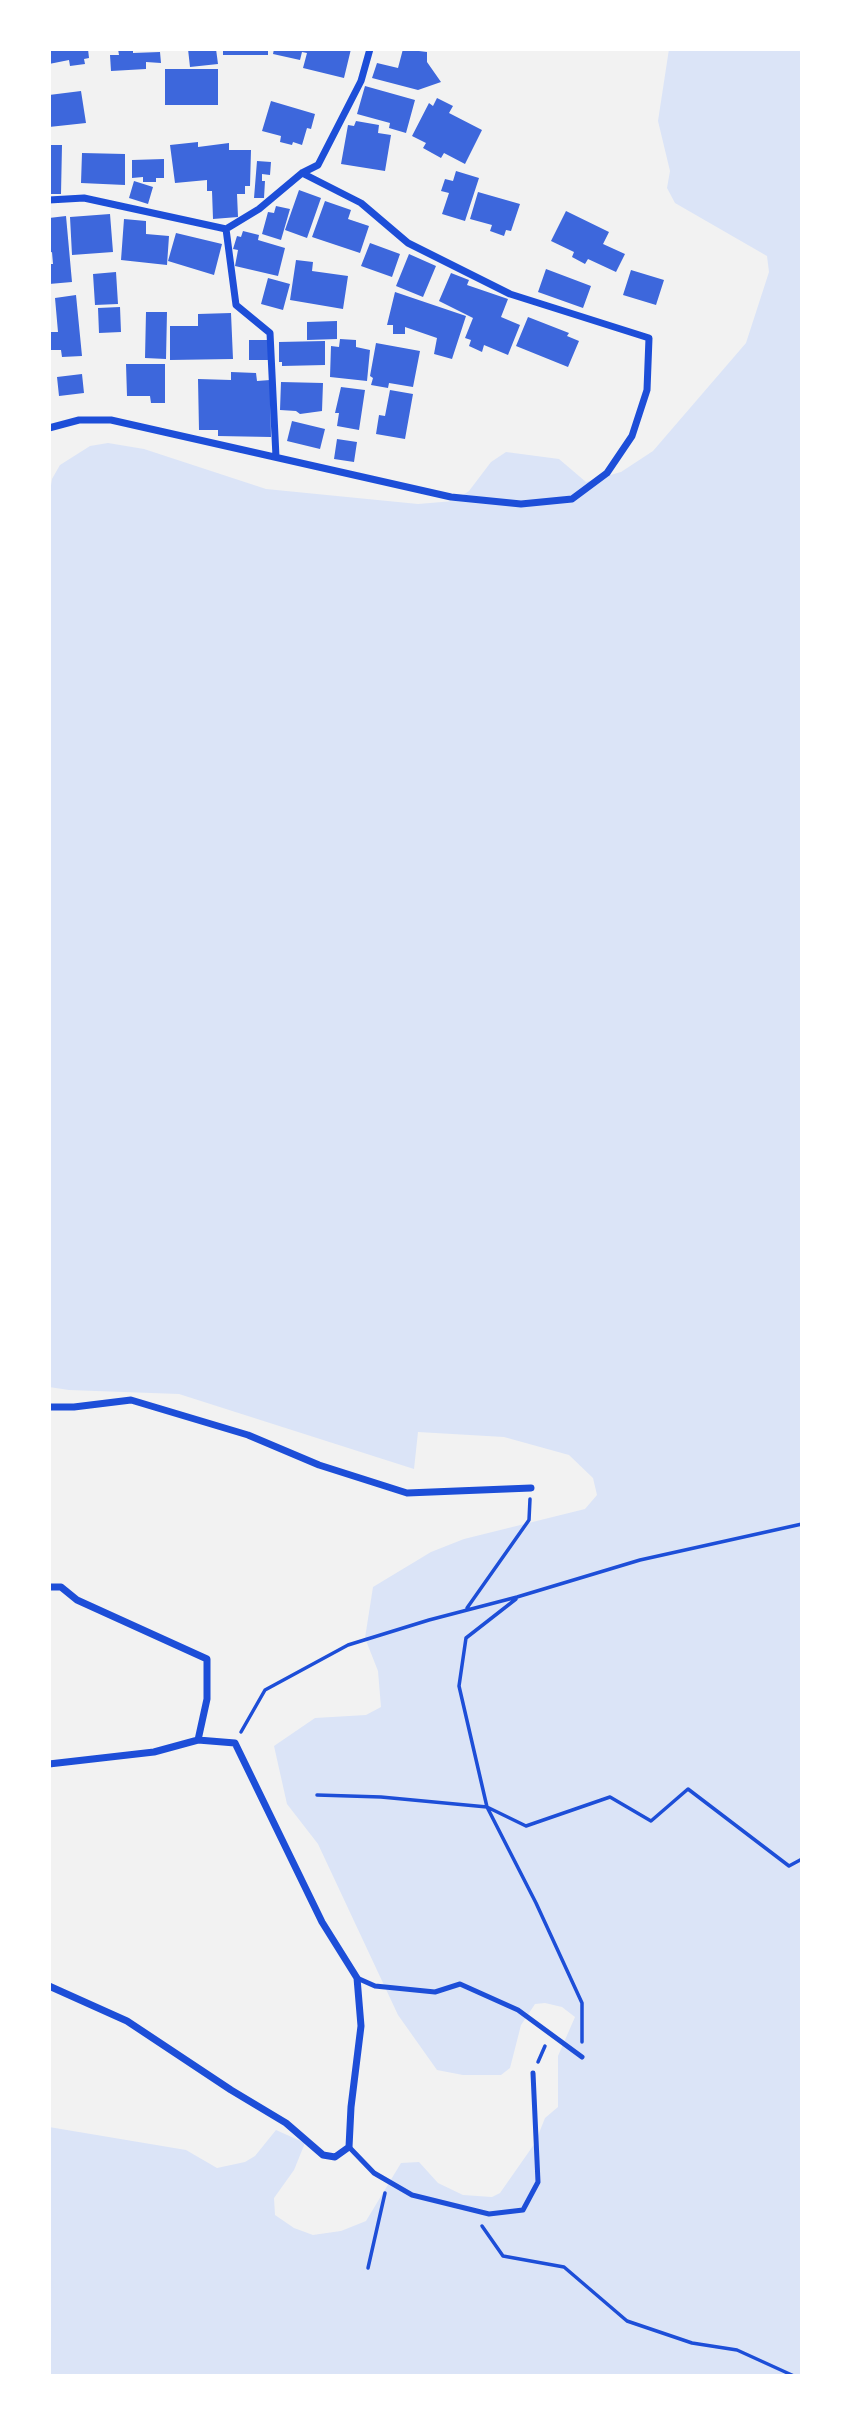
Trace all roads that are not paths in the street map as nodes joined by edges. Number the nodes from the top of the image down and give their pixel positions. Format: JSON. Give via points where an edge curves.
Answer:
{"nodes":[{"id":1,"x":370,"y":49,"type":"edge"},
{"id":2,"x":302,"y":173,"type":"junction"},
{"id":3,"x":49,"y":200,"type":"edge"},
{"id":4,"x":226,"y":229,"type":"junction"},
{"id":5,"x":49,"y":428,"type":"edge"},
{"id":6,"x":276,"y":457,"type":"junction"},
{"id":7,"x":49,"y":1408,"type":"edge"},
{"id":8,"x":531,"y":1488,"type":"road end"},
{"id":9,"x":49,"y":1587,"type":"edge"},
{"id":10,"x":198,"y":1740,"type":"junction"},
{"id":11,"x":49,"y":1764,"type":"edge"},
{"id":12,"x":357,"y":1978,"type":"junction"},
{"id":13,"x":49,"y":1986,"type":"edge"},
{"id":14,"x":582,"y":2057,"type":"road end"},
{"id":15,"x":533,"y":2073,"type":"road end"},
{"id":16,"x":349,"y":2147,"type":"junction"}],
"edges":[{"from":1,"to":2,"type":"street","via":[[361,81],[318,165]]},
{"from":2,"to":4,"type":"street"},
{"from":2,"to":6,"type":"street","via":[[360,203],[408,243],[510,294],[649,338],[647,390],[632,436],[607,473],[572,499],[521,504],[452,497]]},
{"from":3,"to":4,"type":"street","via":[[84,198]]},
{"from":4,"to":6,"type":"street","via":[[236,305],[270,333]]},
{"from":5,"to":6,"type":"street","via":[[79,419],[111,420]]},
{"from":7,"to":8,"type":"street","via":[[131,1401],[248,1435],[319,1465],[407,1493]]},
{"from":9,"to":10,"type":"street","via":[[61,1587],[77,1600],[207,1659]]},
{"from":10,"to":11,"type":"street","via":[[154,1752]]},
{"from":10,"to":12,"type":"street","via":[[235,1743],[322,1922]]},
{"from":12,"to":14,"type":"lane","via":[[375,1986],[435,1992],[460,1984],[518,2010]]},
{"from":12,"to":16,"type":"street","via":[[361,2026]]},
{"from":13,"to":16,"type":"street","via":[[127,2021],[286,2123],[323,2155],[334,2157]]},
{"from":15,"to":16,"type":"lane","via":[[538,2182],[523,2210],[489,2214],[412,2195],[374,2173]]}]}
